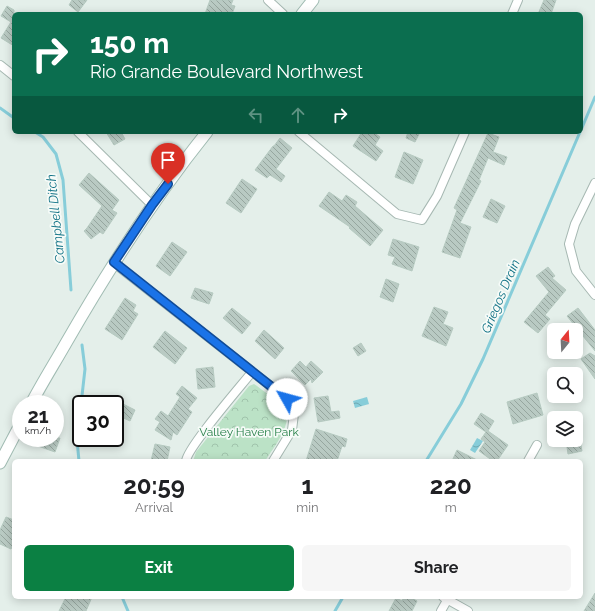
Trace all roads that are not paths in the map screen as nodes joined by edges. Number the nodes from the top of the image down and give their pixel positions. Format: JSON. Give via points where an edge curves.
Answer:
{"nodes":[{"id":1,"x":268,"y":0,"type":"edge"},
{"id":2,"x":313,"y":0,"type":"edge"},
{"id":3,"x":518,"y":0,"type":"edge"},
{"id":4,"x":281,"y":12,"type":"edge"},
{"id":5,"x":304,"y":12,"type":"edge"},
{"id":6,"x":513,"y":12,"type":"edge"},
{"id":7,"x":0,"y":65,"type":"edge"},
{"id":8,"x":12,"y":74,"type":"edge"},
{"id":9,"x":80,"y":134,"type":"edge"},
{"id":10,"x":205,"y":134,"type":"edge"},
{"id":11,"x":301,"y":134,"type":"edge"},
{"id":12,"x":464,"y":134,"type":"edge"},
{"id":13,"x":595,"y":183,"type":"edge"},
{"id":14,"x":152,"y":205,"type":"junction"},
{"id":15,"x":114,"y":262,"type":"junction"},
{"id":16,"x":595,"y":295,"type":"edge"},
{"id":17,"x":252,"y":372,"type":"junction"},
{"id":18,"x":36,"y":395,"type":"edge"},
{"id":19,"x":12,"y":440,"type":"edge"},
{"id":20,"x":537,"y":445,"type":"dead end"},
{"id":21,"x":186,"y":459,"type":"edge"},
{"id":22,"x":275,"y":459,"type":"edge"},
{"id":23,"x":529,"y":459,"type":"edge"},
{"id":24,"x":0,"y":463,"type":"edge"},
{"id":25,"x":447,"y":599,"type":"edge"},
{"id":26,"x":449,"y":599,"type":"edge"},
{"id":27,"x":441,"y":611,"type":"edge"},
{"id":28,"x":468,"y":611,"type":"edge"}],
"edges":[{"from":1,"to":4,"type":"street"},
{"from":2,"to":5,"type":"main road"},
{"from":3,"to":6,"type":"street"},
{"from":7,"to":8,"type":"street"},
{"from":9,"to":14,"type":"street"},
{"from":10,"to":14,"type":"main road"},
{"from":11,"to":12,"type":"street","via":[[397,214],[422,220],[437,196]]},
{"from":13,"to":16,"type":"street","via":[[575,224],[569,244],[576,271]]},
{"from":14,"to":15,"type":"main road"},
{"from":15,"to":17,"type":"street"},
{"from":15,"to":18,"type":"main road"},
{"from":17,"to":21,"type":"street","via":[[196,442]]},
{"from":17,"to":22,"type":"street","via":[[287,399],[294,414],[292,430]]},
{"from":19,"to":24,"type":"main road"},
{"from":20,"to":23,"type":"street"},
{"from":25,"to":27,"type":"street"},
{"from":26,"to":28,"type":"street"}]}
